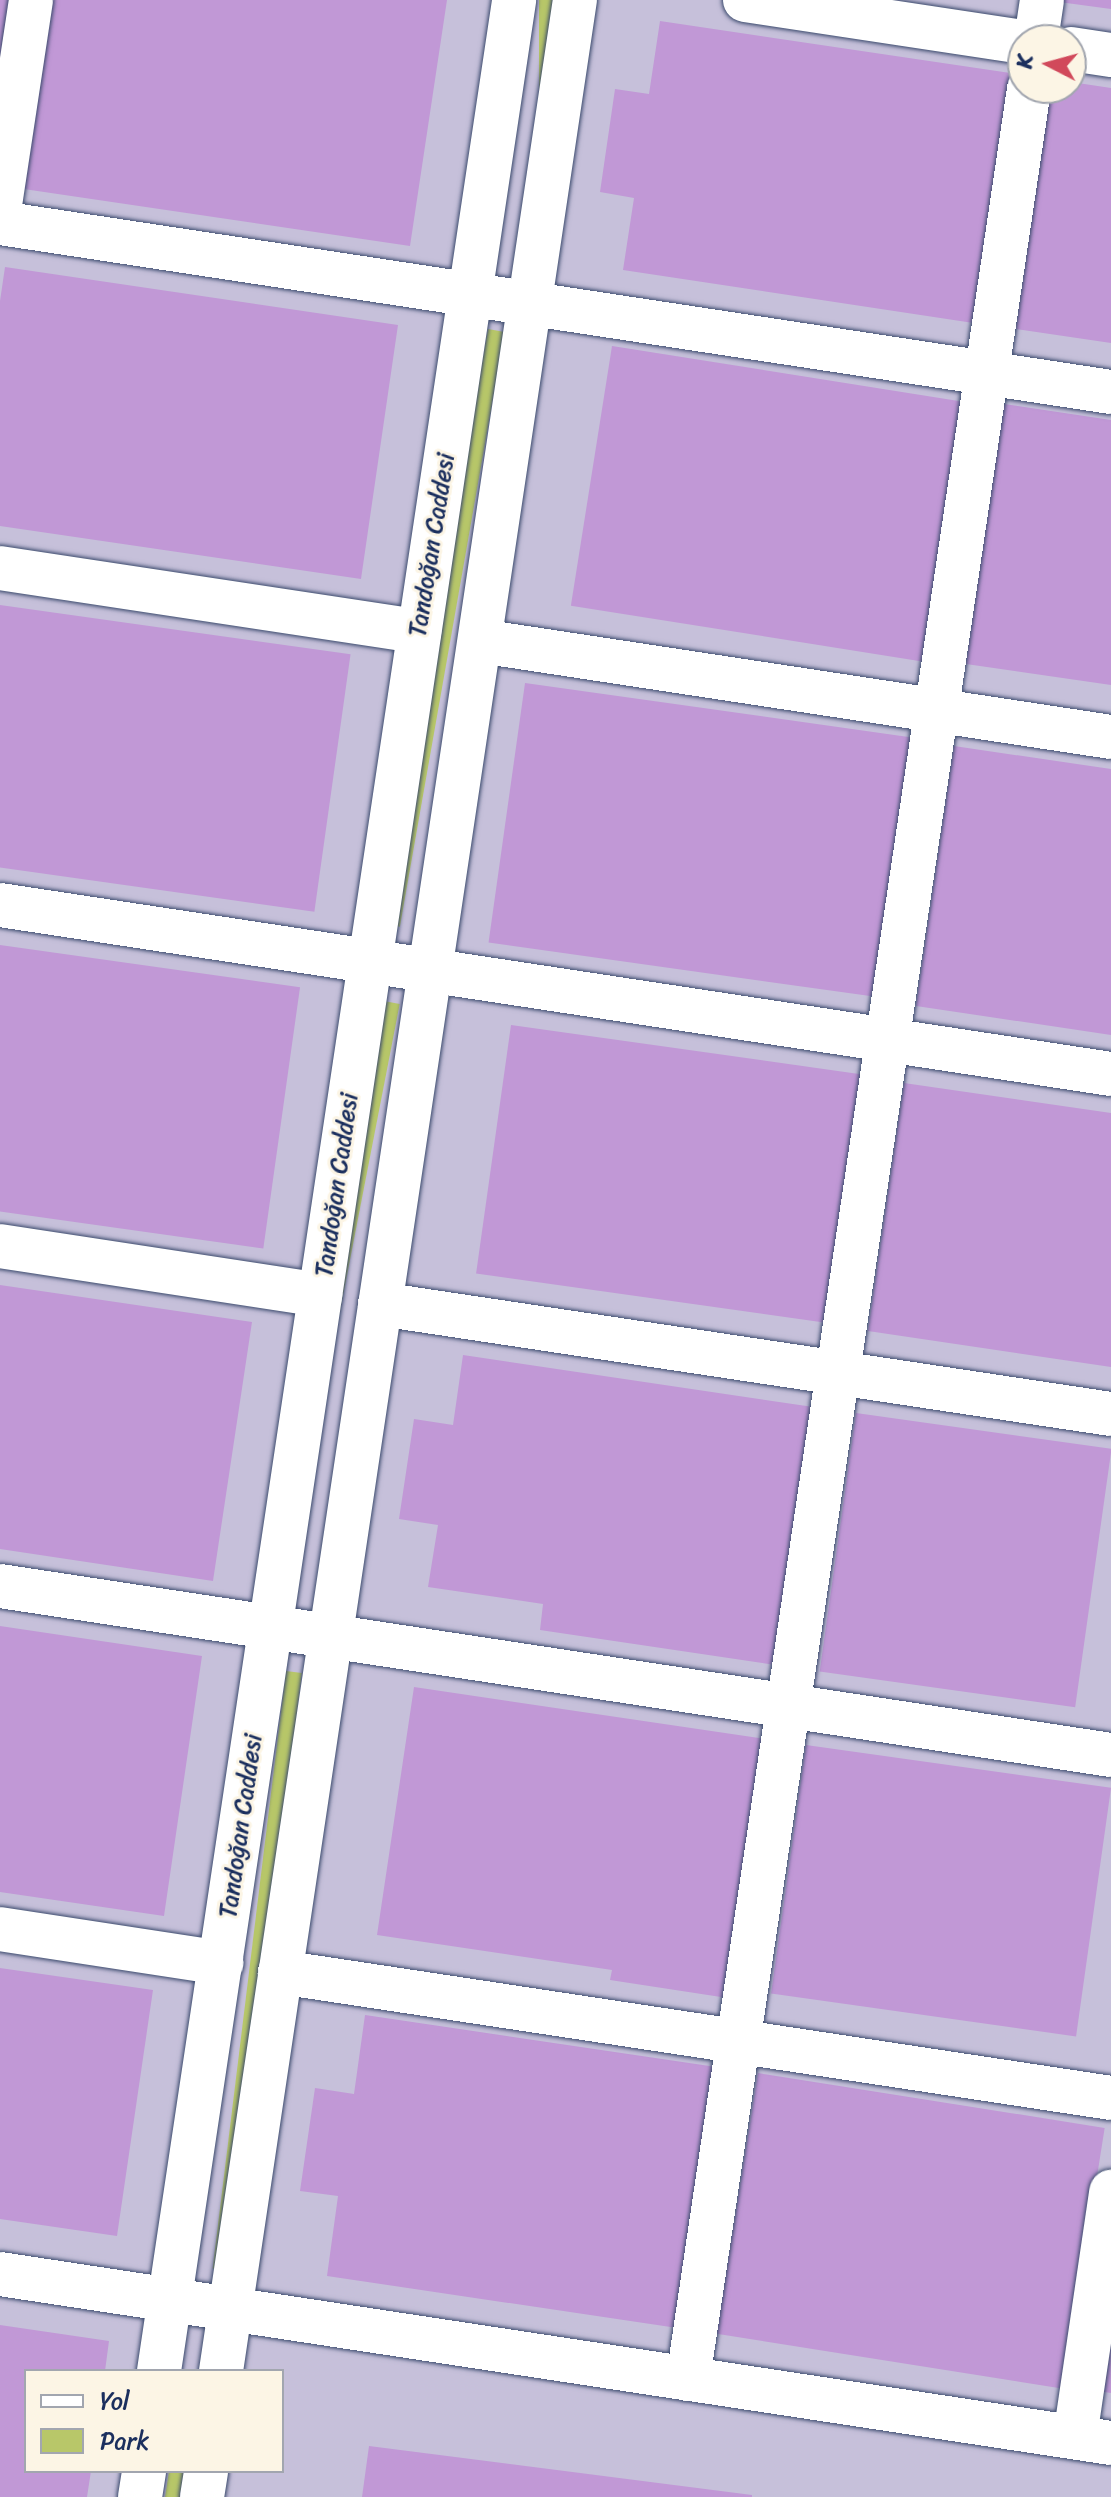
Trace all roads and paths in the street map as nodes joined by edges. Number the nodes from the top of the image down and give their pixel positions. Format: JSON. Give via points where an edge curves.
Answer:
{"nodes":[{"id":1,"x":31,"y":0,"type":"edge"},
{"id":2,"x":514,"y":0,"type":"edge"},
{"id":3,"x":575,"y":0,"type":"edge"},
{"id":4,"x":745,"y":0,"type":"edge"},
{"id":5,"x":1042,"y":0,"type":"edge"},
{"id":6,"x":1038,"y":24,"type":"edge"},
{"id":7,"x":1007,"y":40,"type":"edge"},
{"id":8,"x":1087,"y":51,"type":"edge"},
{"id":9,"x":1111,"y":55,"type":"edge"},
{"id":10,"x":1027,"y":104,"type":"edge"},
{"id":11,"x":0,"y":205,"type":"edge"},
{"id":12,"x":0,"y":223,"type":"edge"},
{"id":13,"x":470,"y":295,"type":"junction"},
{"id":14,"x":530,"y":304,"type":"junction"},
{"id":15,"x":987,"y":373,"type":"junction"},
{"id":16,"x":1111,"y":392,"type":"edge"},
{"id":17,"x":0,"y":568,"type":"edge"},
{"id":18,"x":419,"y":631,"type":"junction"},
{"id":19,"x":480,"y":641,"type":"junction"},
{"id":20,"x":936,"y":710,"type":"junction"},
{"id":21,"x":1111,"y":737,"type":"edge"},
{"id":22,"x":0,"y":905,"type":"edge"},
{"id":23,"x":370,"y":962,"type":"junction"},
{"id":24,"x":430,"y":971,"type":"junction"},
{"id":25,"x":887,"y":1040,"type":"junction"},
{"id":26,"x":1111,"y":1074,"type":"edge"},
{"id":27,"x":0,"y":1246,"type":"edge"},
{"id":28,"x":320,"y":1295,"type":"junction"},
{"id":29,"x":380,"y":1304,"type":"junction"},
{"id":30,"x":838,"y":1373,"type":"junction"},
{"id":31,"x":1111,"y":1414,"type":"edge"},
{"id":32,"x":0,"y":1586,"type":"edge"},
{"id":33,"x":270,"y":1627,"type":"junction"},
{"id":34,"x":331,"y":1636,"type":"junction"},
{"id":35,"x":788,"y":1706,"type":"junction"},
{"id":36,"x":1111,"y":1755,"type":"edge"},
{"id":37,"x":0,"y":1929,"type":"edge"},
{"id":38,"x":221,"y":1963,"type":"junction"},
{"id":39,"x":280,"y":1972,"type":"junction"},
{"id":40,"x":738,"y":2041,"type":"junction"},
{"id":41,"x":1111,"y":2098,"type":"edge"},
{"id":42,"x":1111,"y":2192,"type":"edge"},
{"id":43,"x":0,"y":2274,"type":"edge"},
{"id":44,"x":170,"y":2300,"type":"junction"},
{"id":45,"x":230,"y":2309,"type":"junction"},
{"id":46,"x":159,"y":2369,"type":"edge"},
{"id":47,"x":221,"y":2369,"type":"edge"},
{"id":48,"x":688,"y":2379,"type":"junction"},
{"id":49,"x":1093,"y":2440,"type":"edge"},
{"id":50,"x":144,"y":2473,"type":"edge"},
{"id":51,"x":206,"y":2473,"type":"edge"},
{"id":52,"x":140,"y":2497,"type":"edge"},
{"id":53,"x":202,"y":2497,"type":"edge"}],
"edges":[{"from":1,"to":11,"type":"street"},
{"from":2,"to":13,"type":"street","name":"Tandoğan Caddesi"},
{"from":3,"to":14,"type":"street"},
{"from":4,"to":7,"type":"street"},
{"from":5,"to":6,"type":"street"},
{"from":8,"to":9,"type":"street"},
{"from":10,"to":15,"type":"street"},
{"from":12,"to":13,"type":"street"},
{"from":13,"to":14,"type":"street"},
{"from":13,"to":18,"type":"street","name":"Tandoğan Caddesi"},
{"from":14,"to":15,"type":"street"},
{"from":14,"to":19,"type":"street"},
{"from":15,"to":16,"type":"street"},
{"from":15,"to":20,"type":"street"},
{"from":17,"to":18,"type":"street"},
{"from":18,"to":23,"type":"street","name":"Tandoğan Caddesi"},
{"from":19,"to":20,"type":"street"},
{"from":19,"to":24,"type":"street"},
{"from":20,"to":21,"type":"street"},
{"from":20,"to":25,"type":"street"},
{"from":22,"to":23,"type":"street"},
{"from":23,"to":24,"type":"street"},
{"from":23,"to":28,"type":"street","name":"Tandoğan Caddesi"},
{"from":24,"to":25,"type":"street"},
{"from":24,"to":29,"type":"street"},
{"from":25,"to":26,"type":"street"},
{"from":25,"to":30,"type":"street"},
{"from":27,"to":28,"type":"street"},
{"from":28,"to":33,"type":"street","name":"Tandoğan Caddesi"},
{"from":29,"to":30,"type":"street"},
{"from":29,"to":34,"type":"street"},
{"from":30,"to":31,"type":"street"},
{"from":30,"to":35,"type":"street"},
{"from":32,"to":33,"type":"street"},
{"from":33,"to":34,"type":"street"},
{"from":33,"to":38,"type":"street","name":"Tandoğan Caddesi"},
{"from":34,"to":35,"type":"street"},
{"from":34,"to":39,"type":"street"},
{"from":35,"to":36,"type":"street"},
{"from":35,"to":40,"type":"street"},
{"from":37,"to":38,"type":"street"},
{"from":38,"to":44,"type":"street","name":"Tandoğan Caddesi"},
{"from":39,"to":40,"type":"street"},
{"from":39,"to":45,"type":"street"},
{"from":40,"to":41,"type":"street"},
{"from":40,"to":48,"type":"street"},
{"from":42,"to":49,"type":"street"},
{"from":43,"to":44,"type":"street"},
{"from":44,"to":45,"type":"street"},
{"from":44,"to":46,"type":"street","name":"Tandoğan Caddesi"},
{"from":45,"to":47,"type":"street"},
{"from":45,"to":48,"type":"street"},
{"from":48,"to":49,"type":"street"},
{"from":50,"to":52,"type":"street"},
{"from":51,"to":53,"type":"street"}]}
